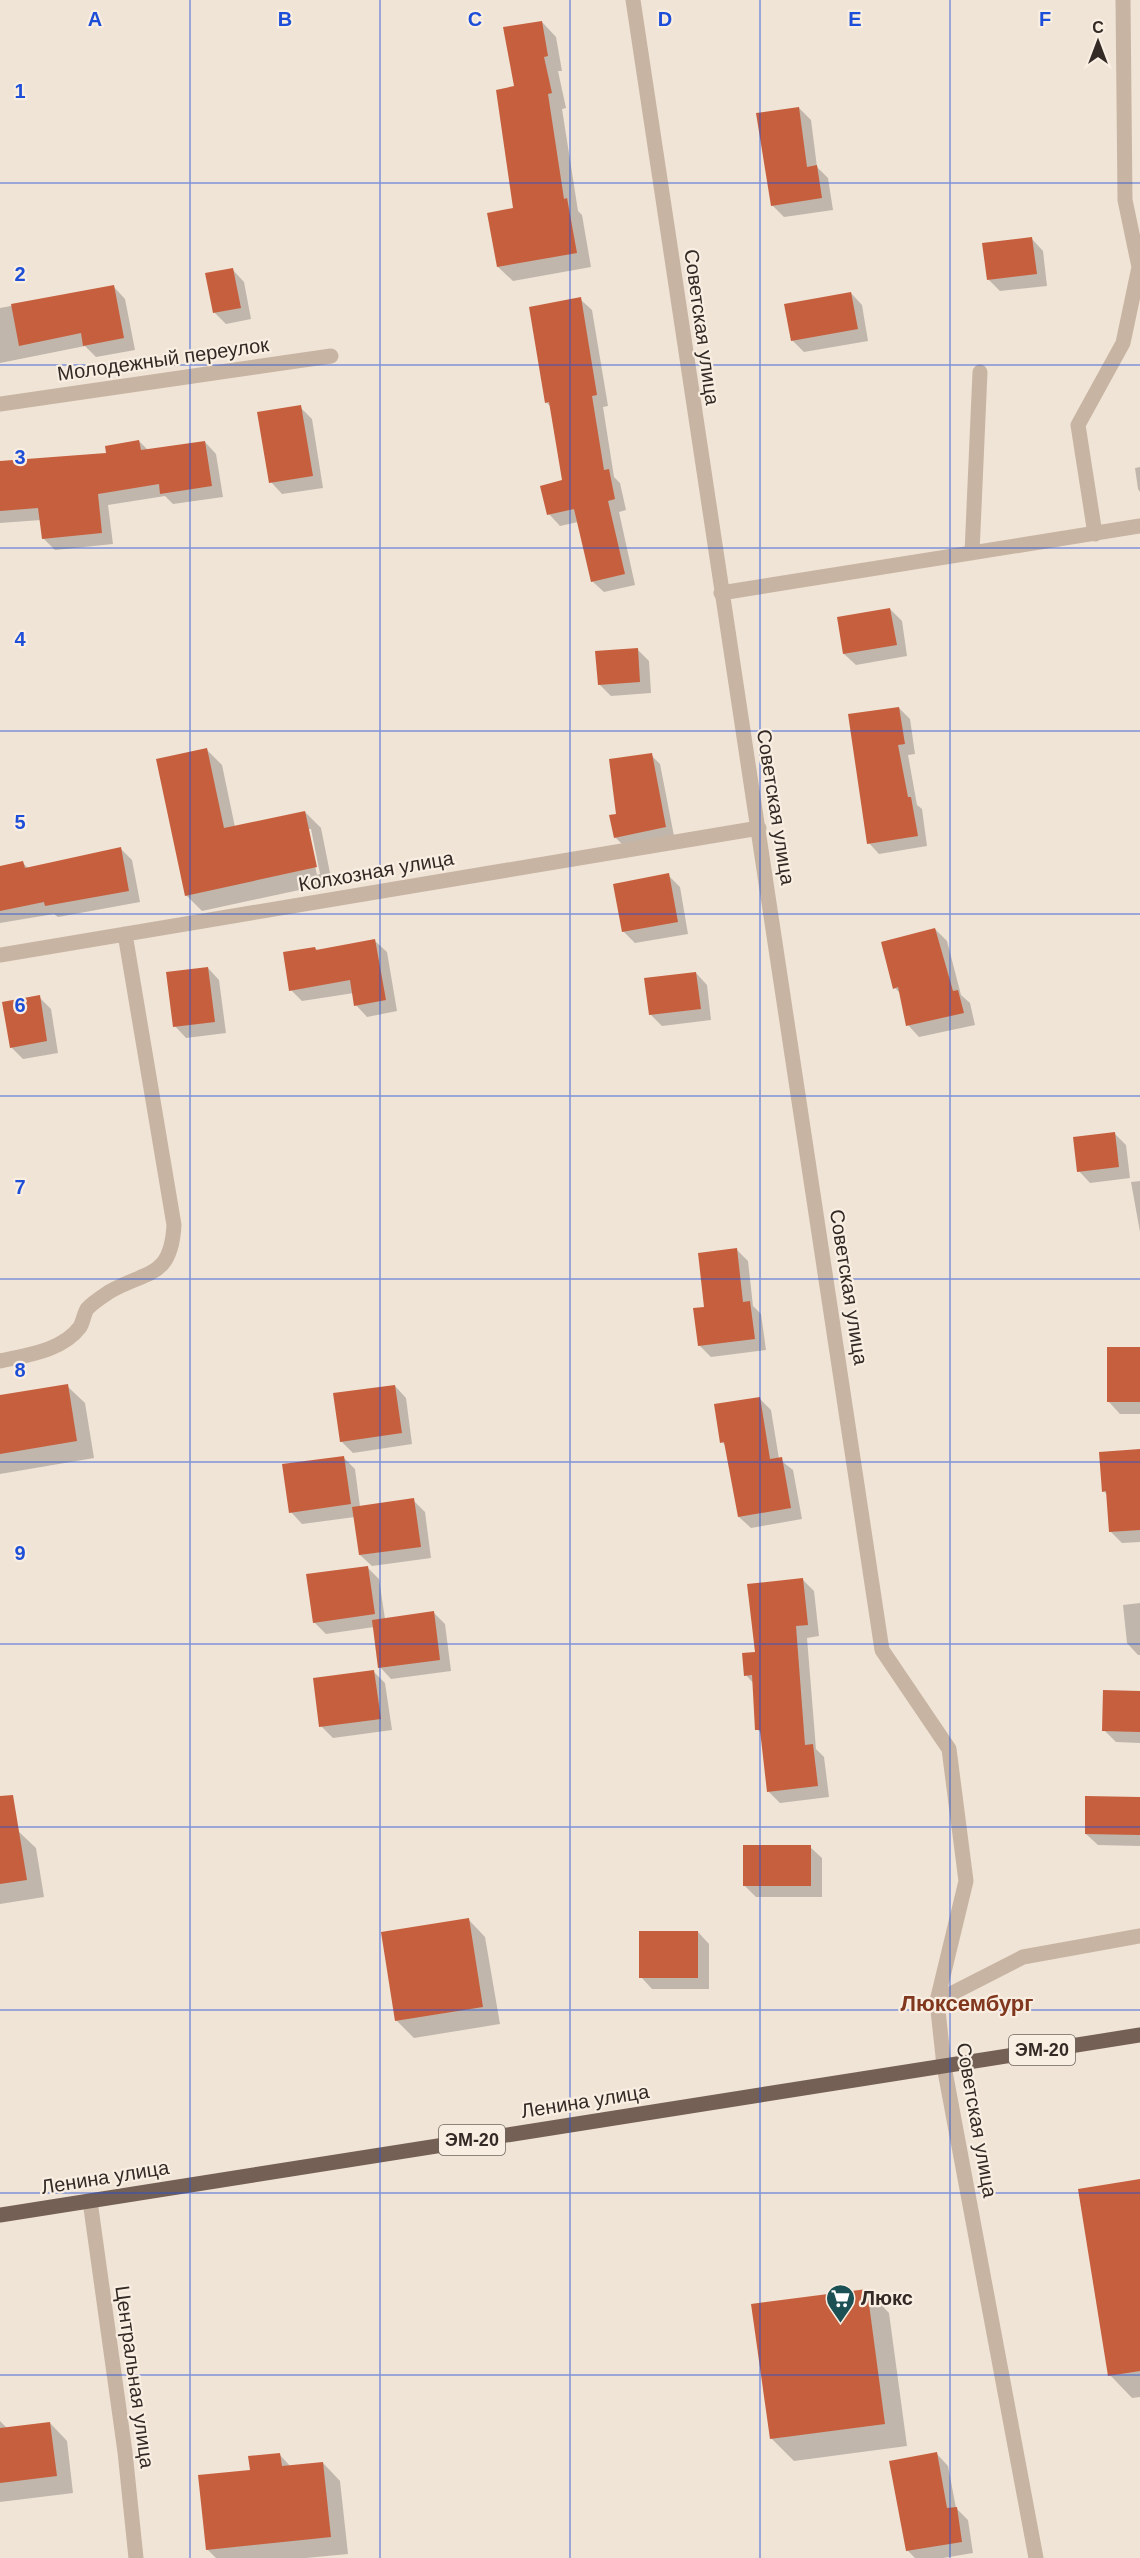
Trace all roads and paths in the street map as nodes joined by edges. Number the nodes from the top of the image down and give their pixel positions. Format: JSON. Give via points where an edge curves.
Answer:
{"nodes":[{"id":1,"x":633,"y":0,"type":"edge"},
{"id":2,"x":1123,"y":0,"type":"edge"},
{"id":3,"x":331,"y":356,"type":"dead end"},
{"id":4,"x":980,"y":372,"type":"dead end"},
{"id":5,"x":0,"y":404,"type":"edge"},
{"id":6,"x":1140,"y":526,"type":"edge"},
{"id":7,"x":1095,"y":534,"type":"junction"},
{"id":8,"x":972,"y":553,"type":"junction"},
{"id":9,"x":721,"y":593,"type":"junction"},
{"id":10,"x":759,"y":828,"type":"junction"},
{"id":11,"x":125,"y":934,"type":"junction"},
{"id":12,"x":0,"y":955,"type":"edge"},
{"id":13,"x":0,"y":1361,"type":"edge"},
{"id":14,"x":1140,"y":1936,"type":"edge"},
{"id":15,"x":937,"y":2001,"type":"junction"},
{"id":16,"x":1140,"y":2035,"type":"edge"},
{"id":17,"x":944,"y":2066,"type":"junction"},
{"id":18,"x":90,"y":2201,"type":"junction"},
{"id":19,"x":0,"y":2215,"type":"edge"},
{"id":20,"x":136,"y":2558,"type":"edge"},
{"id":21,"x":1036,"y":2558,"type":"edge"}],
"edges":[{"from":1,"to":9,"type":"street","name":"Советская улица"},
{"from":2,"to":7,"type":"street","via":[[1125,200],[1140,267],[1124,343],[1078,425]]},
{"from":3,"to":5,"type":"street","name":"Молодежный переулок"},
{"from":4,"to":8,"type":"street"},
{"from":6,"to":7,"type":"street"},
{"from":7,"to":8,"type":"street"},
{"from":8,"to":9,"type":"street"},
{"from":9,"to":10,"type":"street","name":"Советская улица"},
{"from":10,"to":11,"type":"street","name":"Колхозная улица"},
{"from":10,"to":15,"type":"street","name":"Советская улица","via":[[882,1650],[949,1749],[966,1881]]},
{"from":11,"to":12,"type":"street","name":"Колхозная улица"},
{"from":11,"to":13,"type":"street","via":[[174,1226],[171,1251],[160,1269],[109,1292],[87,1309],[80,1326],[68,1337],[46,1351]]},
{"from":14,"to":15,"type":"street","via":[[1023,1957]]},
{"from":15,"to":17,"type":"street","name":"Советская улица"},
{"from":16,"to":17,"type":"main road","name":"Ленина улица","number":"ЭМ-20"},
{"from":17,"to":18,"type":"main road","name":"Ленина улица","number":"ЭМ-20"},
{"from":17,"to":21,"type":"street","name":"Советская улица"},
{"from":18,"to":19,"type":"main road","name":"Ленина улица","number":"ЭМ-20"},
{"from":18,"to":20,"type":"street","name":"Центральная улица"}]}
